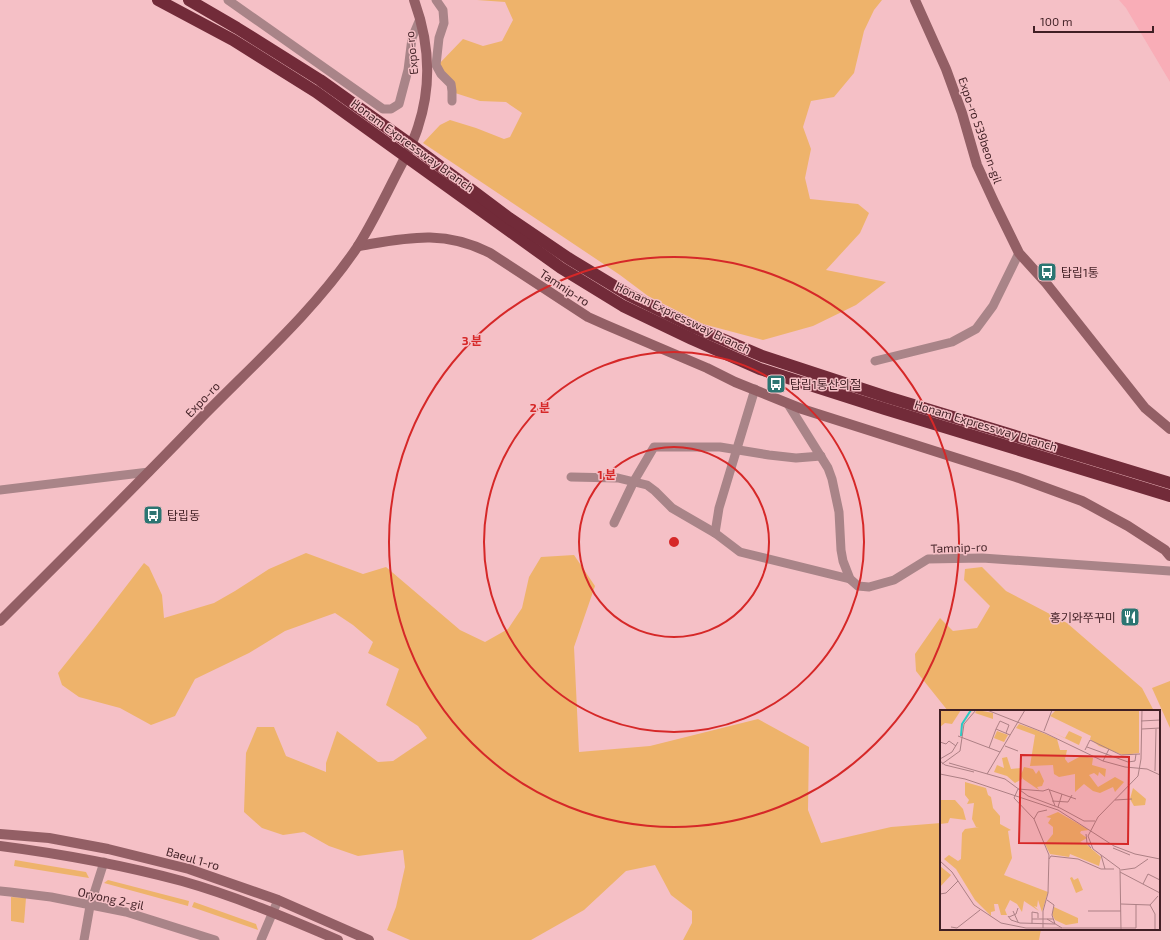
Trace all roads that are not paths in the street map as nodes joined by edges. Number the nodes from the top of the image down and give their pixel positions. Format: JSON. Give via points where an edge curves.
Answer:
{"nodes":[{"id":1,"x":158,"y":0,"type":"edge"},
{"id":2,"x":190,"y":0,"type":"edge"},
{"id":3,"x":228,"y":0,"type":"edge"},
{"id":4,"x":414,"y":0,"type":"edge"},
{"id":5,"x":436,"y":0,"type":"edge"},
{"id":6,"x":915,"y":0,"type":"edge"},
{"id":7,"x":420,"y":19,"type":"junction"},
{"id":8,"x":452,"y":101,"type":"dead end"},
{"id":9,"x":358,"y":246,"type":"junction"},
{"id":10,"x":1020,"y":253,"type":"junction"},
{"id":11,"x":875,"y":361,"type":"dead end"},
{"id":12,"x":755,"y":389,"type":"junction"},
{"id":13,"x":788,"y":404,"type":"junction"},
{"id":14,"x":1170,"y":429,"type":"edge"},
{"id":15,"x":736,"y":449,"type":"junction"},
{"id":16,"x":821,"y":456,"type":"junction"},
{"id":17,"x":149,"y":472,"type":"junction"},
{"id":18,"x":572,"y":477,"type":"dead end"},
{"id":19,"x":634,"y":481,"type":"junction"},
{"id":20,"x":1170,"y":483,"type":"edge"},
{"id":21,"x":0,"y":490,"type":"edge"},
{"id":22,"x":1170,"y":496,"type":"edge"},
{"id":23,"x":614,"y":523,"type":"dead end"},
{"id":24,"x":715,"y":533,"type":"junction"},
{"id":25,"x":1170,"y":556,"type":"edge"},
{"id":26,"x":1170,"y":571,"type":"edge"},
{"id":27,"x":850,"y":579,"type":"junction"},
{"id":28,"x":0,"y":621,"type":"edge"},
{"id":29,"x":0,"y":834,"type":"edge"},
{"id":30,"x":0,"y":846,"type":"edge"},
{"id":31,"x":104,"y":862,"type":"junction"},
{"id":32,"x":0,"y":891,"type":"edge"},
{"id":33,"x":278,"y":900,"type":"junction"},
{"id":34,"x":90,"y":906,"type":"junction"},
{"id":35,"x":272,"y":913,"type":"junction"},
{"id":36,"x":209,"y":939,"type":"edge"},
{"id":37,"x":84,"y":940,"type":"edge"},
{"id":38,"x":261,"y":940,"type":"edge"},
{"id":39,"x":338,"y":940,"type":"edge"},
{"id":40,"x":368,"y":940,"type":"edge"}],
"edges":[{"from":1,"to":22,"type":"highway","name":"Honam Expressway Branch","via":[[233,40],[316,92],[561,268],[623,306],[760,369]]},
{"from":2,"to":20,"type":"highway","name":"Honam Expressway Branch","via":[[320,80],[509,218],[629,295],[696,328],[762,356],[887,398]]},
{"from":3,"to":7,"type":"street","via":[[383,109],[391,109],[399,104],[408,70],[412,38]]},
{"from":4,"to":7,"type":"main road","name":"Expo-ro"},
{"from":5,"to":8,"type":"street","name":"Expo-ro","via":[[443,10],[444,23],[438,38],[436,65],[451,84]]},
{"from":6,"to":10,"type":"main road","name":"Expo-ro 539beon-gil","via":[[946,69],[977,165]]},
{"from":7,"to":9,"type":"main road","name":"Expo-ro","via":[[428,65],[418,128],[378,212]]},
{"from":9,"to":12,"type":"main road","name":"Tamnip-ro","via":[[419,237],[438,237],[474,245],[588,317]]},
{"from":9,"to":17,"type":"main road","name":"Expo-ro","via":[[302,316]]},
{"from":10,"to":11,"type":"street","via":[[993,306],[976,329],[952,342]]},
{"from":10,"to":14,"type":"main road","name":"Expo-ro 539beon-gil","via":[[1145,408]]},
{"from":12,"to":13,"type":"main road","name":"Tamnip-ro"},
{"from":12,"to":15,"type":"street"},
{"from":13,"to":16,"type":"street"},
{"from":13,"to":25,"type":"main road","name":"Tamnip-ro","via":[[1016,477],[1082,502],[1128,526]]},
{"from":15,"to":16,"type":"street","via":[[796,458]]},
{"from":15,"to":19,"type":"street","via":[[654,448]]},
{"from":15,"to":24,"type":"street","via":[[719,508]]},
{"from":16,"to":27,"type":"street","via":[[832,480],[839,512],[840,550]]},
{"from":17,"to":21,"type":"street"},
{"from":17,"to":28,"type":"main road","name":"Expo-ro"},
{"from":18,"to":19,"type":"street","name":"Tamnip-ro"},
{"from":19,"to":23,"type":"street"},
{"from":19,"to":24,"type":"street","name":"Tamnip-ro","via":[[647,485],[672,508]]},
{"from":24,"to":27,"type":"street","name":"Tamnip-ro","via":[[740,552]]},
{"from":26,"to":27,"type":"street","name":"Tamnip-ro","via":[[982,558],[928,559],[894,580],[869,587],[858,586]]},
{"from":29,"to":33,"type":"main road","name":"Baeul 1-ro","via":[[49,838],[108,849],[189,869]]},
{"from":30,"to":31,"type":"main road"},
{"from":31,"to":34,"type":"street"},
{"from":31,"to":35,"type":"main road","via":[[183,882]]},
{"from":32,"to":34,"type":"street","name":"Oryong 2-gil","via":[[51,897]]},
{"from":33,"to":35,"type":"street"},
{"from":33,"to":40,"type":"main road","name":"Baeul 1-ro"},
{"from":34,"to":36,"type":"street","name":"Oryong 2-gil","via":[[126,912]]},
{"from":34,"to":37,"type":"street"},
{"from":35,"to":38,"type":"street"},
{"from":35,"to":39,"type":"main road"}]}
